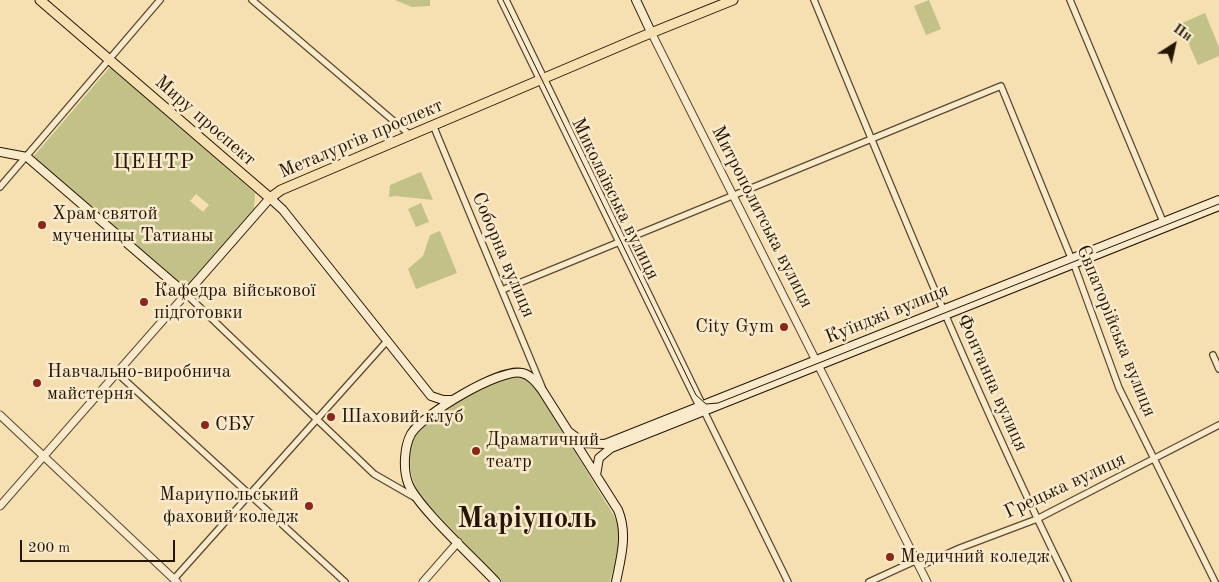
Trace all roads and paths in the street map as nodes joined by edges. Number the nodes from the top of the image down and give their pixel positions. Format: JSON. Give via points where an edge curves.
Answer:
{"nodes":[{"id":1,"x":40,"y":0,"type":"edge"},
{"id":2,"x":160,"y":0,"type":"edge"},
{"id":3,"x":252,"y":0,"type":"edge"},
{"id":4,"x":501,"y":0,"type":"edge"},
{"id":5,"x":506,"y":0,"type":"edge"},
{"id":6,"x":636,"y":0,"type":"edge"},
{"id":7,"x":733,"y":0,"type":"edge"},
{"id":8,"x":814,"y":0,"type":"edge"},
{"id":9,"x":1070,"y":0,"type":"edge"},
{"id":10,"x":510,"y":12,"type":"junction"},
{"id":11,"x":651,"y":32,"type":"junction"},
{"id":12,"x":110,"y":60,"type":"junction"},
{"id":13,"x":542,"y":79,"type":"junction"},
{"id":14,"x":433,"y":125,"type":"junction"},
{"id":15,"x":410,"y":135,"type":"junction"},
{"id":16,"x":872,"y":139,"type":"junction"},
{"id":17,"x":0,"y":152,"type":"edge"},
{"id":18,"x":27,"y":157,"type":"junction"},
{"id":19,"x":0,"y":187,"type":"edge"},
{"id":20,"x":733,"y":196,"type":"junction"},
{"id":21,"x":270,"y":198,"type":"junction"},
{"id":22,"x":1219,"y":200,"type":"edge"},
{"id":23,"x":1219,"y":206,"type":"edge"},
{"id":24,"x":1164,"y":225,"type":"junction"},
{"id":25,"x":621,"y":241,"type":"junction"},
{"id":26,"x":1072,"y":261,"type":"junction"},
{"id":27,"x":502,"y":290,"type":"junction"},
{"id":28,"x":186,"y":294,"type":"junction"},
{"id":29,"x":944,"y":312,"type":"junction"},
{"id":30,"x":387,"y":341,"type":"junction"},
{"id":31,"x":1213,"y":355,"type":"dead end"},
{"id":32,"x":817,"y":363,"type":"junction"},
{"id":33,"x":1219,"y":369,"type":"edge"},
{"id":34,"x":117,"y":373,"type":"junction"},
{"id":35,"x":430,"y":396,"type":"junction"},
{"id":36,"x":546,"y":396,"type":"junction"},
{"id":37,"x":452,"y":400,"type":"junction"},
{"id":38,"x":702,"y":407,"type":"junction"},
{"id":39,"x":0,"y":415,"type":"edge"},
{"id":40,"x":316,"y":418,"type":"junction"},
{"id":41,"x":428,"y":418,"type":"junction"},
{"id":42,"x":1219,"y":425,"type":"edge"},
{"id":43,"x":569,"y":432,"type":"junction"},
{"id":44,"x":44,"y":456,"type":"junction"},
{"id":45,"x":1155,"y":460,"type":"junction"},
{"id":46,"x":596,"y":475,"type":"junction"},
{"id":47,"x":249,"y":493,"type":"junction"},
{"id":48,"x":419,"y":501,"type":"junction"},
{"id":49,"x":0,"y":506,"type":"edge"},
{"id":50,"x":1037,"y":519,"type":"junction"},
{"id":51,"x":458,"y":542,"type":"junction"},
{"id":52,"x":918,"y":563,"type":"junction"},
{"id":53,"x":176,"y":580,"type":"edge"},
{"id":54,"x":345,"y":582,"type":"edge"},
{"id":55,"x":423,"y":582,"type":"edge"},
{"id":56,"x":496,"y":582,"type":"edge"},
{"id":57,"x":616,"y":582,"type":"edge"},
{"id":58,"x":788,"y":582,"type":"edge"},
{"id":59,"x":869,"y":582,"type":"edge"},
{"id":60,"x":927,"y":582,"type":"edge"},
{"id":61,"x":1068,"y":582,"type":"edge"},
{"id":62,"x":1215,"y":582,"type":"edge"}],
"edges":[{"from":1,"to":12,"type":"highway","name":"Миру проспект"},
{"from":2,"to":12,"type":"street"},
{"from":3,"to":15,"type":"street"},
{"from":4,"to":10,"type":"street","name":"Миколаївська вулиця"},
{"from":5,"to":10,"type":"street","name":"Миколаївська вулиця"},
{"from":6,"to":11,"type":"main road","name":"Митрополитська вулиця"},
{"from":7,"to":11,"type":"highway","name":"Металургів проспект"},
{"from":8,"to":16,"type":"street","name":"Фонтанна вулиця"},
{"from":9,"to":24,"type":"street"},
{"from":10,"to":13,"type":"street","name":"Миколаївська вулиця"},
{"from":11,"to":13,"type":"highway","name":"Металургів проспект"},
{"from":11,"to":20,"type":"street","name":"Митрополитська вулиця"},
{"from":12,"to":18,"type":"street"},
{"from":12,"to":21,"type":"highway","name":"Миру проспект"},
{"from":13,"to":14,"type":"highway","name":"Металургів проспект"},
{"from":13,"to":25,"type":"street","name":"Миколаївська вулиця"},
{"from":14,"to":15,"type":"highway","name":"Металургів проспект"},
{"from":14,"to":27,"type":"street","name":"Соборна вулиця"},
{"from":15,"to":21,"type":"highway","name":"Металургів проспект","via":[[281,190]]},
{"from":16,"to":20,"type":"street"},
{"from":16,"to":26,"type":"street","name":"Євпаторійська вулиця","via":[[1001,86]]},
{"from":16,"to":29,"type":"street","name":"Фонтанна вулиця"},
{"from":17,"to":18,"type":"main road"},
{"from":18,"to":19,"type":"street"},
{"from":18,"to":28,"type":"main road"},
{"from":20,"to":25,"type":"street"},
{"from":20,"to":32,"type":"street","name":"Митрополитська вулиця"},
{"from":21,"to":28,"type":"main road","name":"Металургів проспект"},
{"from":21,"to":30,"type":"main road","name":"Миру проспект"},
{"from":22,"to":24,"type":"main road","name":"Куїнджі вулиця"},
{"from":23,"to":24,"type":"main road","name":"Куїнджі вулиця"},
{"from":24,"to":26,"type":"main road","name":"Куїнджі вулиця"},
{"from":25,"to":27,"type":"street"},
{"from":25,"to":38,"type":"street","name":"Миколаївська вулиця"},
{"from":26,"to":29,"type":"main road","name":"Куїнджі вулиця"},
{"from":26,"to":45,"type":"street","name":"Євпаторійська вулиця","via":[[1119,388]]},
{"from":27,"to":36,"type":"street","name":"Соборна вулиця"},
{"from":28,"to":34,"type":"street","name":"Металургів проспект"},
{"from":28,"to":40,"type":"street"},
{"from":29,"to":32,"type":"main road","name":"Куїнджі вулиця"},
{"from":29,"to":50,"type":"street","name":"Фонтанна вулиця"},
{"from":30,"to":35,"type":"main road","name":"Миру проспект"},
{"from":30,"to":40,"type":"street"},
{"from":31,"to":33,"type":"street"},
{"from":32,"to":38,"type":"main road","name":"Куїнджі вулиця"},
{"from":32,"to":52,"type":"street","name":"Митрополитська вулиця"},
{"from":34,"to":44,"type":"street","name":"Металургів проспект"},
{"from":34,"to":47,"type":"street"},
{"from":35,"to":37,"type":"main road"},
{"from":35,"to":41,"type":"main road","via":[[432,404]]},
{"from":36,"to":37,"type":"main road","via":[[530,376],[517,372]]},
{"from":36,"to":43,"type":"main road"},
{"from":37,"to":41,"type":"main road"},
{"from":38,"to":43,"type":"main road","name":"Куїнджі вулиця","via":[[601,445],[584,443]]},
{"from":38,"to":46,"type":"main road","name":"Куїнджі вулиця","via":[[611,448],[599,458]]},
{"from":38,"to":58,"type":"street","name":"Миколаївська вулиця"},
{"from":39,"to":44,"type":"street"},
{"from":40,"to":47,"type":"street"},
{"from":40,"to":48,"type":"street","via":[[376,476]]},
{"from":41,"to":48,"type":"main road","via":[[411,434],[405,464],[408,483]]},
{"from":42,"to":45,"type":"street","name":"Грецька вулиця"},
{"from":43,"to":46,"type":"main road"},
{"from":44,"to":49,"type":"street","name":"Металургів проспект"},
{"from":44,"to":53,"type":"street"},
{"from":45,"to":50,"type":"street","name":"Грецька вулиця"},
{"from":45,"to":62,"type":"street","name":"Євпаторійська вулиця"},
{"from":46,"to":57,"type":"main road","via":[[618,510],[623,525],[624,541]]},
{"from":47,"to":53,"type":"street"},
{"from":47,"to":54,"type":"street"},
{"from":48,"to":51,"type":"main road"},
{"from":50,"to":52,"type":"street","name":"Грецька вулиця"},
{"from":50,"to":61,"type":"street","name":"Фонтанна вулиця"},
{"from":51,"to":55,"type":"street"},
{"from":51,"to":56,"type":"main road"},
{"from":52,"to":59,"type":"street","name":"Грецька вулиця"},
{"from":52,"to":60,"type":"street","name":"Митрополитська вулиця"}]}
